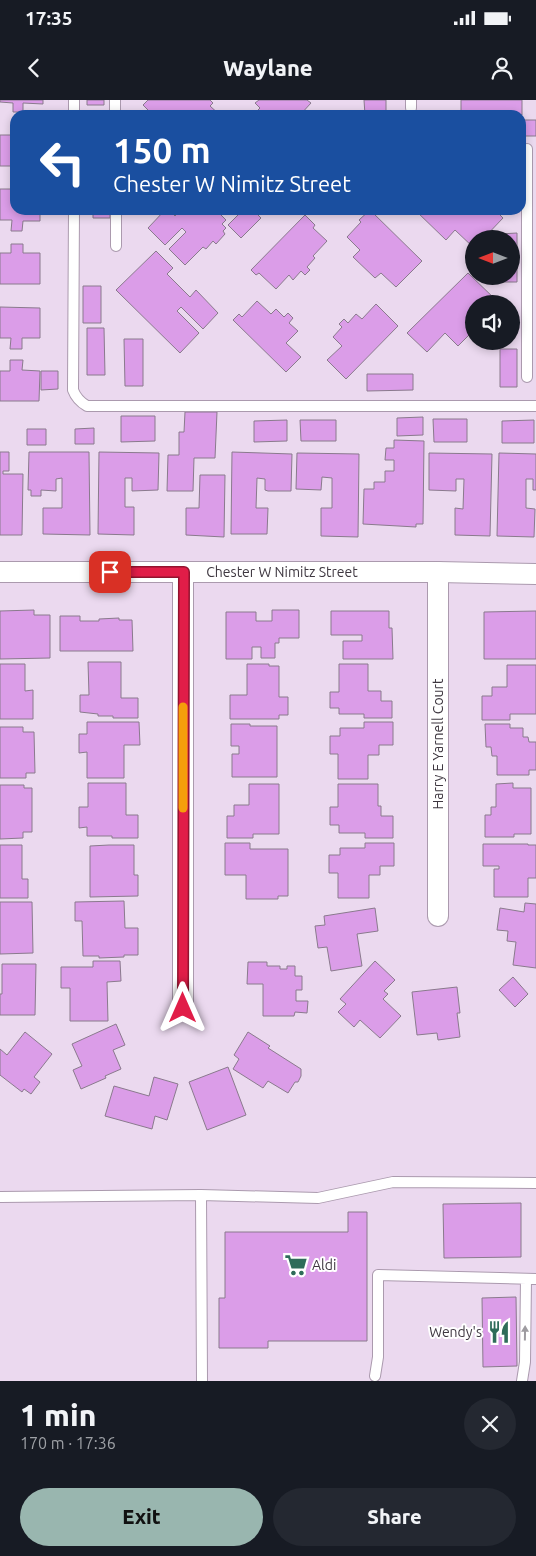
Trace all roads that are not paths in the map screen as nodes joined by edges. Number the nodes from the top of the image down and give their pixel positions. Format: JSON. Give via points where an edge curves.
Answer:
{"nodes":[{"id":1,"x":528,"y":150,"type":"edge"},
{"id":2,"x":74,"y":215,"type":"edge"},
{"id":3,"x":116,"y":215,"type":"edge"},
{"id":4,"x":116,"y":246,"type":"dead end"},
{"id":5,"x":527,"y":377,"type":"dead end"},
{"id":6,"x":536,"y":406,"type":"edge"},
{"id":7,"x":0,"y":572,"type":"edge"},
{"id":8,"x":184,"y":572,"type":"junction"},
{"id":9,"x":438,"y":572,"type":"junction"},
{"id":10,"x":536,"y":574,"type":"edge"},
{"id":11,"x":438,"y":916,"type":"dead end"},
{"id":12,"x":183,"y":1008,"type":"dead end"},
{"id":13,"x":536,"y":1183,"type":"edge"},
{"id":14,"x":201,"y":1195,"type":"junction"},
{"id":15,"x":0,"y":1197,"type":"edge"},
{"id":16,"x":531,"y":1279,"type":"edge"},
{"id":17,"x":375,"y":1376,"type":"dead end"},
{"id":18,"x":202,"y":1381,"type":"edge"},
{"id":19,"x":522,"y":1381,"type":"edge"}],
"edges":[{"from":1,"to":5,"type":"lane"},
{"from":2,"to":6,"type":"lane","via":[[73,390],[88,406]]},
{"from":3,"to":4,"type":"lane"},
{"from":7,"to":8,"type":"street","name":"Chester W Nimitz Street"},
{"from":8,"to":9,"type":"street","name":"Chester W Nimitz Street"},
{"from":8,"to":12,"type":"street"},
{"from":9,"to":10,"type":"street","name":"Chester W Nimitz Street"},
{"from":9,"to":11,"type":"street","name":"Harry E Yarnell Court"},
{"from":13,"to":14,"type":"lane","via":[[393,1182],[318,1198]]},
{"from":14,"to":15,"type":"lane"},
{"from":14,"to":18,"type":"lane"},
{"from":16,"to":17,"type":"lane","via":[[378,1275]]},
{"from":19,"to":16,"type":"lane","one_way":true}]}
